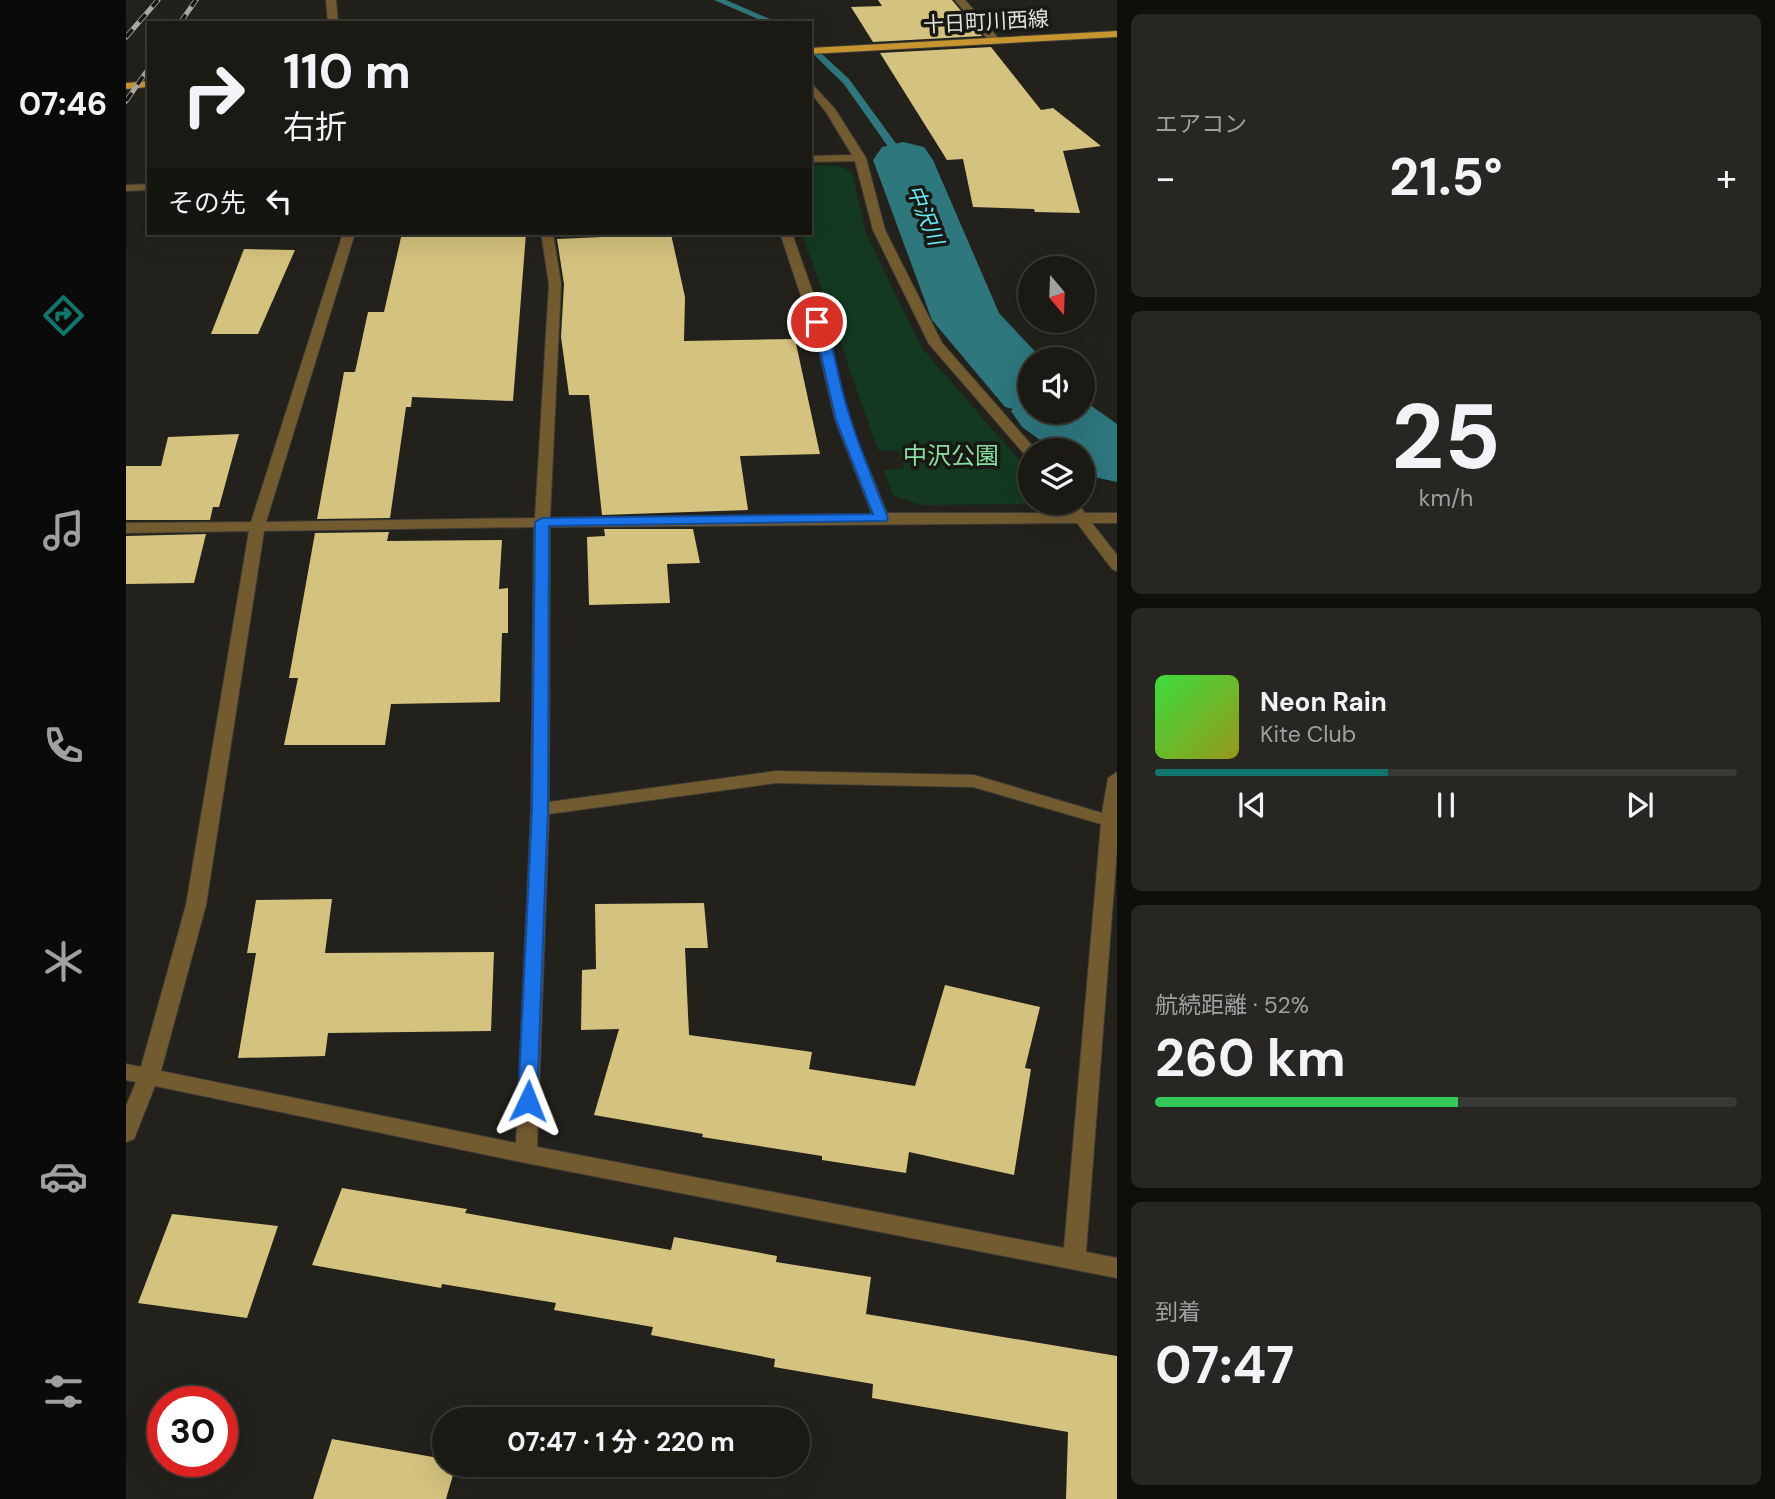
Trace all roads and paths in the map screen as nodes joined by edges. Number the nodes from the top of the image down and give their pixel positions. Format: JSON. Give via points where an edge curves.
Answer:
{"nodes":[{"id":1,"x":331,"y":0,"type":"edge"},
{"id":2,"x":960,"y":0,"type":"edge"},
{"id":3,"x":333,"y":21,"type":"edge"},
{"id":4,"x":1117,"y":34,"type":"edge"},
{"id":5,"x":995,"y":41,"type":"junction"},
{"id":6,"x":812,"y":51,"type":"edge"},
{"id":7,"x":147,"y":84,"type":"edge"},
{"id":8,"x":126,"y":86,"type":"edge"},
{"id":9,"x":812,"y":87,"type":"edge"},
{"id":10,"x":860,"y":158,"type":"junction"},
{"id":11,"x":812,"y":159,"type":"edge"},
{"id":12,"x":147,"y":187,"type":"edge"},
{"id":13,"x":126,"y":188,"type":"edge"},
{"id":14,"x":348,"y":235,"type":"edge"},
{"id":15,"x":547,"y":235,"type":"edge"},
{"id":16,"x":787,"y":235,"type":"edge"},
{"id":17,"x":1018,"y":438,"type":"edge"},
{"id":18,"x":1078,"y":515,"type":"edge"},
{"id":19,"x":881,"y":518,"type":"junction"},
{"id":20,"x":1081,"y":519,"type":"junction"},
{"id":21,"x":1117,"y":519,"type":"edge"},
{"id":22,"x":542,"y":522,"type":"junction"},
{"id":23,"x":257,"y":526,"type":"junction"},
{"id":24,"x":126,"y":527,"type":"edge"},
{"id":25,"x":1117,"y":566,"type":"edge"},
{"id":26,"x":1117,"y":778,"type":"edge"},
{"id":27,"x":540,"y":809,"type":"junction"},
{"id":28,"x":1110,"y":821,"type":"junction"},
{"id":29,"x":126,"y":1072,"type":"edge"},
{"id":30,"x":149,"y":1075,"type":"junction"},
{"id":31,"x":126,"y":1133,"type":"edge"},
{"id":32,"x":526,"y":1154,"type":"junction"},
{"id":33,"x":1074,"y":1260,"type":"junction"},
{"id":34,"x":1117,"y":1268,"type":"edge"}],
"edges":[{"from":1,"to":3,"type":"street"},
{"from":2,"to":5,"type":"street"},
{"from":4,"to":5,"type":"main road","name":"十日町川西線"},
{"from":5,"to":6,"type":"main road","name":"十日町川西線"},
{"from":7,"to":8,"type":"main road"},
{"from":9,"to":10,"type":"street"},
{"from":10,"to":11,"type":"street"},
{"from":10,"to":17,"type":"street","via":[[879,230],[936,344]]},
{"from":12,"to":13,"type":"street"},
{"from":14,"to":23,"type":"street"},
{"from":15,"to":22,"type":"street","via":[[555,284]]},
{"from":16,"to":19,"type":"street","via":[[825,347],[842,420]]},
{"from":18,"to":20,"type":"street"},
{"from":19,"to":20,"type":"street"},
{"from":19,"to":22,"type":"street"},
{"from":20,"to":21,"type":"street"},
{"from":20,"to":25,"type":"street"},
{"from":22,"to":23,"type":"street"},
{"from":22,"to":27,"type":"street"},
{"from":23,"to":24,"type":"street"},
{"from":23,"to":30,"type":"street","via":[[196,905]]},
{"from":26,"to":28,"type":"street"},
{"from":27,"to":28,"type":"street","via":[[776,777],[974,780]]},
{"from":27,"to":32,"type":"street"},
{"from":28,"to":33,"type":"street"},
{"from":29,"to":30,"type":"street"},
{"from":30,"to":31,"type":"street"},
{"from":30,"to":32,"type":"street"},
{"from":32,"to":33,"type":"street"},
{"from":33,"to":34,"type":"street"}]}
